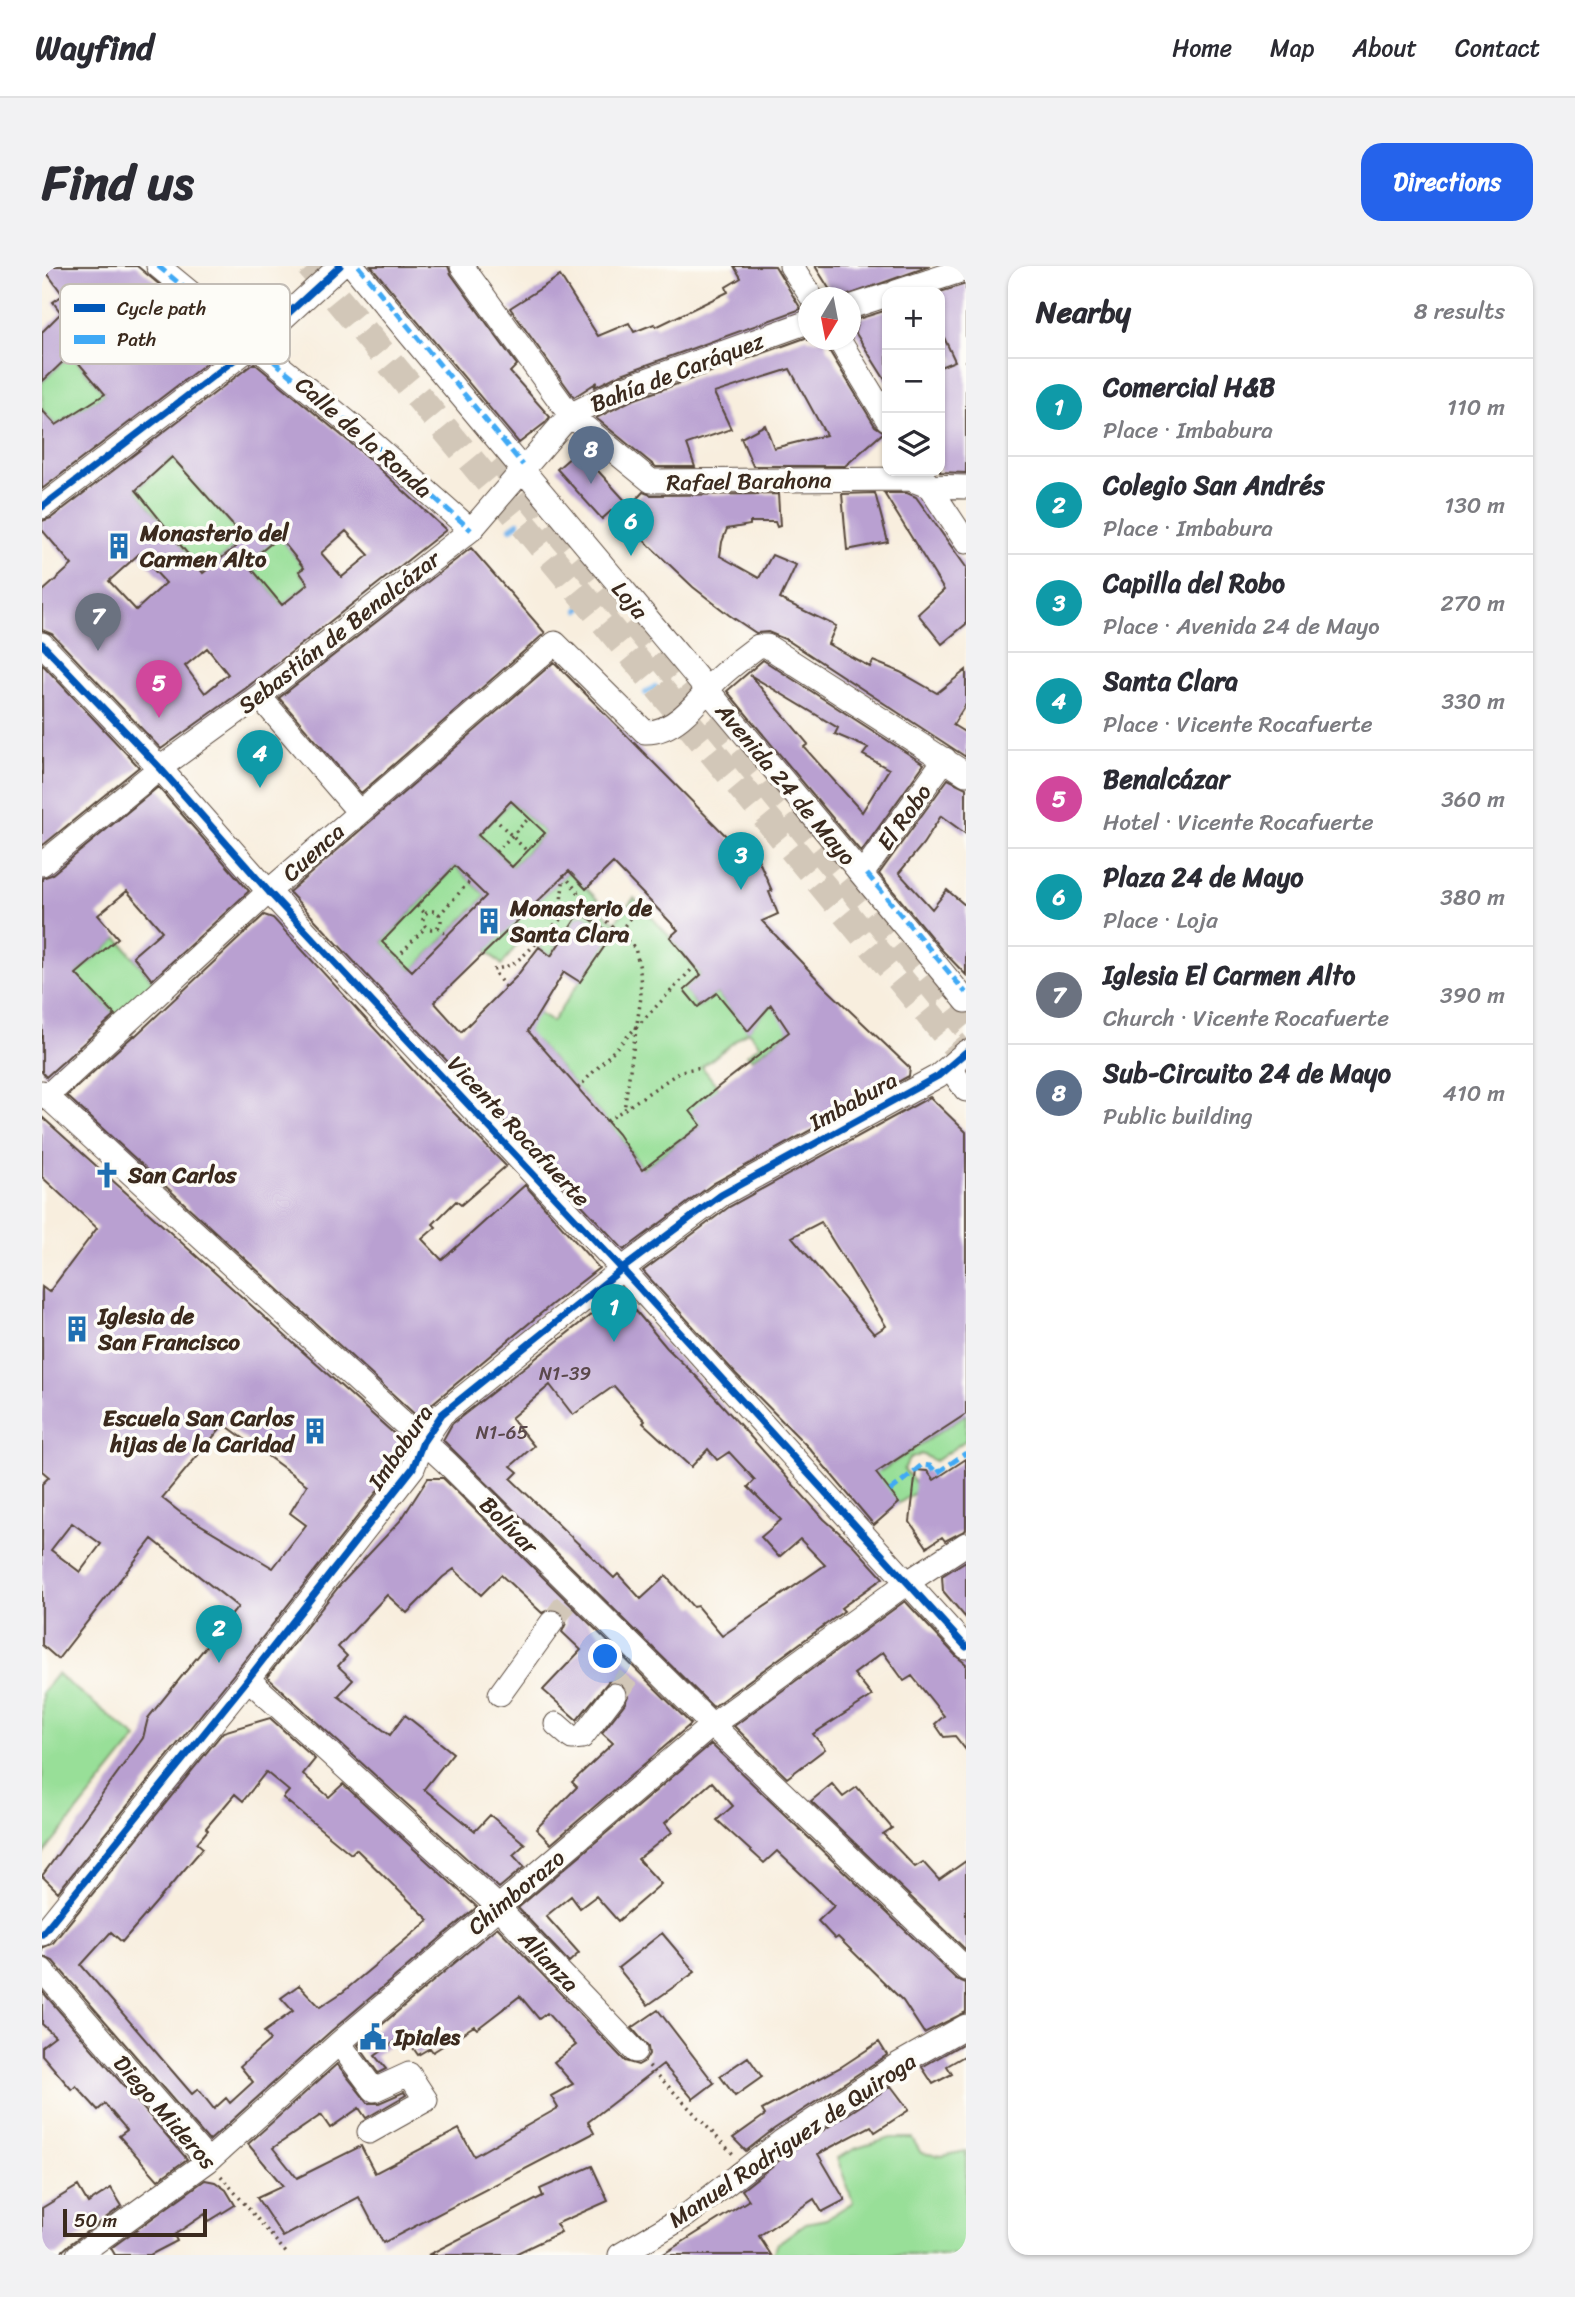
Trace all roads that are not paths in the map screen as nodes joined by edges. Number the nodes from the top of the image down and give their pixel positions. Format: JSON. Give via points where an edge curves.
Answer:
{"nodes":[{"id":1,"x":158,"y":266,"type":"edge"},
{"id":2,"x":340,"y":266,"type":"edge"},
{"id":3,"x":355,"y":266,"type":"edge"},
{"id":4,"x":462,"y":266,"type":"edge"},
{"id":5,"x":792,"y":266,"type":"edge"},
{"id":6,"x":966,"y":269,"type":"edge"},
{"id":7,"x":180,"y":284,"type":"edge"},
{"id":8,"x":805,"y":287,"type":"edge"},
{"id":9,"x":911,"y":287,"type":"edge"},
{"id":10,"x":882,"y":297,"type":"edge"},
{"id":11,"x":861,"y":303,"type":"edge"},
{"id":12,"x":290,"y":312,"type":"edge"},
{"id":13,"x":798,"y":326,"type":"edge"},
{"id":14,"x":845,"y":350,"type":"edge"},
{"id":15,"x":229,"y":364,"type":"edge"},
{"id":16,"x":279,"y":364,"type":"edge"},
{"id":17,"x":883,"y":413,"type":"edge"},
{"id":18,"x":570,"y":415,"type":"junction"},
{"id":19,"x":523,"y":468,"type":"junction"},
{"id":20,"x":924,"y":478,"type":"edge"},
{"id":21,"x":966,"y":486,"type":"edge"},
{"id":22,"x":42,"y":507,"type":"edge"},
{"id":23,"x":471,"y":530,"type":"junction"},
{"id":24,"x":966,"y":542,"type":"edge"},
{"id":25,"x":555,"y":643,"type":"joint"},
{"id":26,"x":42,"y":644,"type":"edge"},
{"id":27,"x":708,"y":692,"type":"junction"},
{"id":28,"x":259,"y":696,"type":"junction"},
{"id":29,"x":945,"y":759,"type":"junction"},
{"id":30,"x":160,"y":768,"type":"junction"},
{"id":31,"x":966,"y":774,"type":"edge"},
{"id":32,"x":359,"y":811,"type":"junction"},
{"id":33,"x":42,"y":864,"type":"edge"},
{"id":34,"x":865,"y":874,"type":"junction"},
{"id":35,"x":269,"y":892,"type":"junction"},
{"id":36,"x":966,"y":993,"type":"edge"},
{"id":37,"x":966,"y":1001,"type":"edge"},
{"id":38,"x":958,"y":1060,"type":"edge"},
{"id":39,"x":966,"y":1090,"type":"edge"},
{"id":40,"x":44,"y":1095,"type":"edge"},
{"id":41,"x":622,"y":1269,"type":"junction"},
{"id":42,"x":424,"y":1441,"type":"junction"},
{"id":43,"x":966,"y":1544,"type":"edge"},
{"id":44,"x":908,"y":1582,"type":"junction"},
{"id":45,"x":552,"y":1622,"type":"tunnel mouth"},
{"id":46,"x":966,"y":1647,"type":"edge"},
{"id":47,"x":248,"y":1679,"type":"junction"},
{"id":48,"x":500,"y":1694,"type":"dead end"},
{"id":49,"x":614,"y":1695,"type":"tunnel mouth"},
{"id":50,"x":556,"y":1724,"type":"dead end"},
{"id":51,"x":712,"y":1725,"type":"junction"},
{"id":52,"x":498,"y":1907,"type":"junction"},
{"id":53,"x":42,"y":1934,"type":"edge"},
{"id":54,"x":966,"y":1969,"type":"edge"},
{"id":55,"x":42,"y":1970,"type":"edge"},
{"id":56,"x":966,"y":2026,"type":"edge"},
{"id":57,"x":339,"y":2043,"type":"junction"},
{"id":58,"x":635,"y":2051,"type":"road end"},
{"id":59,"x":369,"y":2132,"type":"dead end"},
{"id":60,"x":208,"y":2161,"type":"junction"},
{"id":61,"x":78,"y":2255,"type":"edge"},
{"id":62,"x":620,"y":2255,"type":"edge"}],
"edges":[{"from":1,"to":7,"type":"street","name":"Calle de la Ronda"},
{"from":2,"to":12,"type":"street"},
{"from":3,"to":19,"type":"street","name":"Loja"},
{"from":4,"to":18,"type":"street","name":"Rafael Barahona"},
{"from":5,"to":8,"type":"street"},
{"from":6,"to":9,"type":"street"},
{"from":10,"to":11,"type":"street"},
{"from":13,"to":18,"type":"street","name":"Bahía de Caráquez","via":[[624,388]]},
{"from":14,"to":17,"type":"street"},
{"from":15,"to":22,"type":"street"},
{"from":16,"to":23,"type":"street","name":"Calle de la Ronda"},
{"from":18,"to":19,"type":"street","name":"Bahía de Caráquez"},
{"from":18,"to":20,"type":"street","name":"Rafael Barahona","via":[[651,481]]},
{"from":19,"to":23,"type":"street","name":"Bahía de Caráquez"},
{"from":19,"to":27,"type":"street","name":"Loja"},
{"from":20,"to":21,"type":"street","name":"Rafael Barahona"},
{"from":20,"to":24,"type":"street"},
{"from":23,"to":28,"type":"street","name":"Sebastián de Benalcázar"},
{"from":25,"to":27,"type":"street","name":"Avenida 24 de Mayo","via":[[645,732],[668,727]]},
{"from":25,"to":32,"type":"street","name":"Cuenca"},
{"from":26,"to":30,"type":"street","name":"Vicente Rocafuerte"},
{"from":27,"to":29,"type":"street","via":[[758,646],[767,646]]},
{"from":27,"to":34,"type":"street","name":"Avenida 24 de Mayo"},
{"from":28,"to":30,"type":"street","name":"Sebastián de Benalcázar"},
{"from":28,"to":32,"type":"street"},
{"from":29,"to":31,"type":"street"},
{"from":29,"to":34,"type":"street","name":"El Robo"},
{"from":30,"to":33,"type":"street","name":"Sebastián de Benalcázar"},
{"from":30,"to":35,"type":"street","name":"Vicente Rocafuerte"},
{"from":32,"to":35,"type":"street","name":"Cuenca"},
{"from":34,"to":36,"type":"street"},
{"from":34,"to":37,"type":"street","name":"Avenida 24 de Mayo"},
{"from":35,"to":40,"type":"street","name":"Cuenca"},
{"from":35,"to":41,"type":"street","name":"Vicente Rocafuerte"},
{"from":38,"to":39,"type":"street"},
{"from":38,"to":41,"type":"street","name":"Imbabura","via":[[938,1076],[721,1195]]},
{"from":40,"to":42,"type":"street","name":"Bolívar"},
{"from":41,"to":42,"type":"street","name":"Imbabura","via":[[442,1414]]},
{"from":41,"to":44,"type":"street","name":"Vicente Rocafuerte"},
{"from":42,"to":47,"type":"street","name":"Imbabura","via":[[413,1468]]},
{"from":42,"to":51,"type":"street","name":"Bolívar","via":[[640,1664]]},
{"from":43,"to":44,"type":"street","name":"Chimborazo"},
{"from":44,"to":46,"type":"street","name":"Vicente Rocafuerte"},
{"from":44,"to":51,"type":"street","name":"Chimborazo"},
{"from":45,"to":48,"type":"street"},
{"from":47,"to":52,"type":"street","name":"Alianza"},
{"from":47,"to":53,"type":"street","name":"Imbabura"},
{"from":49,"to":50,"type":"street","via":[[582,1737],[572,1738]]},
{"from":51,"to":52,"type":"street","name":"Chimborazo"},
{"from":51,"to":54,"type":"street","name":"Bolívar"},
{"from":52,"to":57,"type":"street","name":"Chimborazo"},
{"from":52,"to":58,"type":"street","name":"Alianza"},
{"from":55,"to":60,"type":"street","name":"Diego Mideros"},
{"from":56,"to":62,"type":"street","name":"Manuel Rodriguez de Quiroga","via":[[782,2141],[687,2215]]},
{"from":57,"to":59,"type":"street","via":[[374,2090],[408,2074],[426,2100]]},
{"from":57,"to":60,"type":"street","name":"Chimborazo"},
{"from":60,"to":61,"type":"street","name":"Chimborazo"}]}
